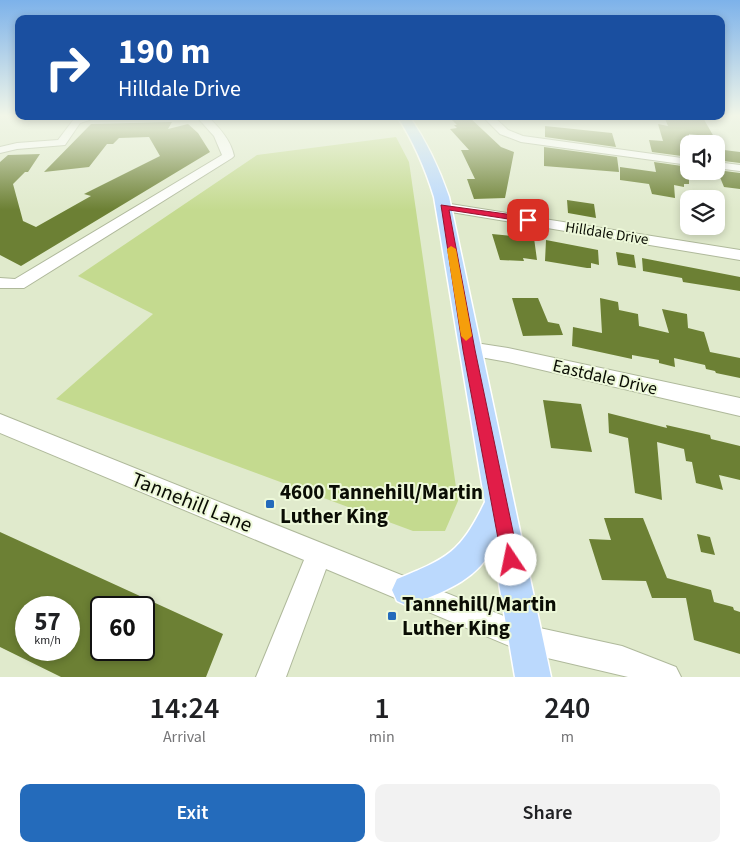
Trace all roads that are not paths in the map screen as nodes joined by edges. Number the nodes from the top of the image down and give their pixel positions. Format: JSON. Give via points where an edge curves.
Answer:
{"nodes":[{"id":1,"x":14,"y":147,"type":"edge"},
{"id":2,"x":226,"y":147,"type":"edge"},
{"id":3,"x":423,"y":147,"type":"edge"},
{"id":4,"x":577,"y":147,"type":"edge"},
{"id":5,"x":0,"y":150,"type":"edge"},
{"id":6,"x":680,"y":161,"type":"edge"},
{"id":7,"x":725,"y":166,"type":"edge"},
{"id":8,"x":740,"y":168,"type":"edge"},
{"id":9,"x":444,"y":207,"type":"junction"},
{"id":10,"x":740,"y":255,"type":"edge"},
{"id":11,"x":0,"y":283,"type":"edge"},
{"id":12,"x":469,"y":350,"type":"junction"},
{"id":13,"x":740,"y":407,"type":"edge"},
{"id":14,"x":0,"y":423,"type":"edge"},
{"id":15,"x":499,"y":504,"type":"junction"},
{"id":16,"x":319,"y":554,"type":"junction"},
{"id":17,"x":408,"y":590,"type":"junction"},
{"id":18,"x":526,"y":639,"type":"junction"},
{"id":19,"x":271,"y":677,"type":"edge"},
{"id":20,"x":533,"y":677,"type":"edge"},
{"id":21,"x":666,"y":677,"type":"edge"}],
"edges":[{"from":1,"to":5,"type":"street"},
{"from":2,"to":11,"type":"street","via":[[228,156],[18,284]]},
{"from":3,"to":9,"type":"main road"},
{"from":4,"to":6,"type":"street"},
{"from":7,"to":8,"type":"street"},
{"from":9,"to":10,"type":"street","name":"Hilldale Drive"},
{"from":9,"to":12,"type":"main road"},
{"from":12,"to":13,"type":"street","name":"Eastdale Drive","via":[[508,355]]},
{"from":12,"to":15,"type":"main road"},
{"from":14,"to":16,"type":"street","name":"Tannehill Lane"},
{"from":15,"to":17,"type":"main road","via":[[465,561],[450,572]]},
{"from":15,"to":18,"type":"main road"},
{"from":16,"to":17,"type":"street","name":"Tannehill Lane"},
{"from":16,"to":19,"type":"street"},
{"from":17,"to":18,"type":"street","name":"Tannehill Lane"},
{"from":18,"to":20,"type":"main road"},
{"from":18,"to":21,"type":"street","name":"Tannehill Lane","via":[[622,660]]}]}
